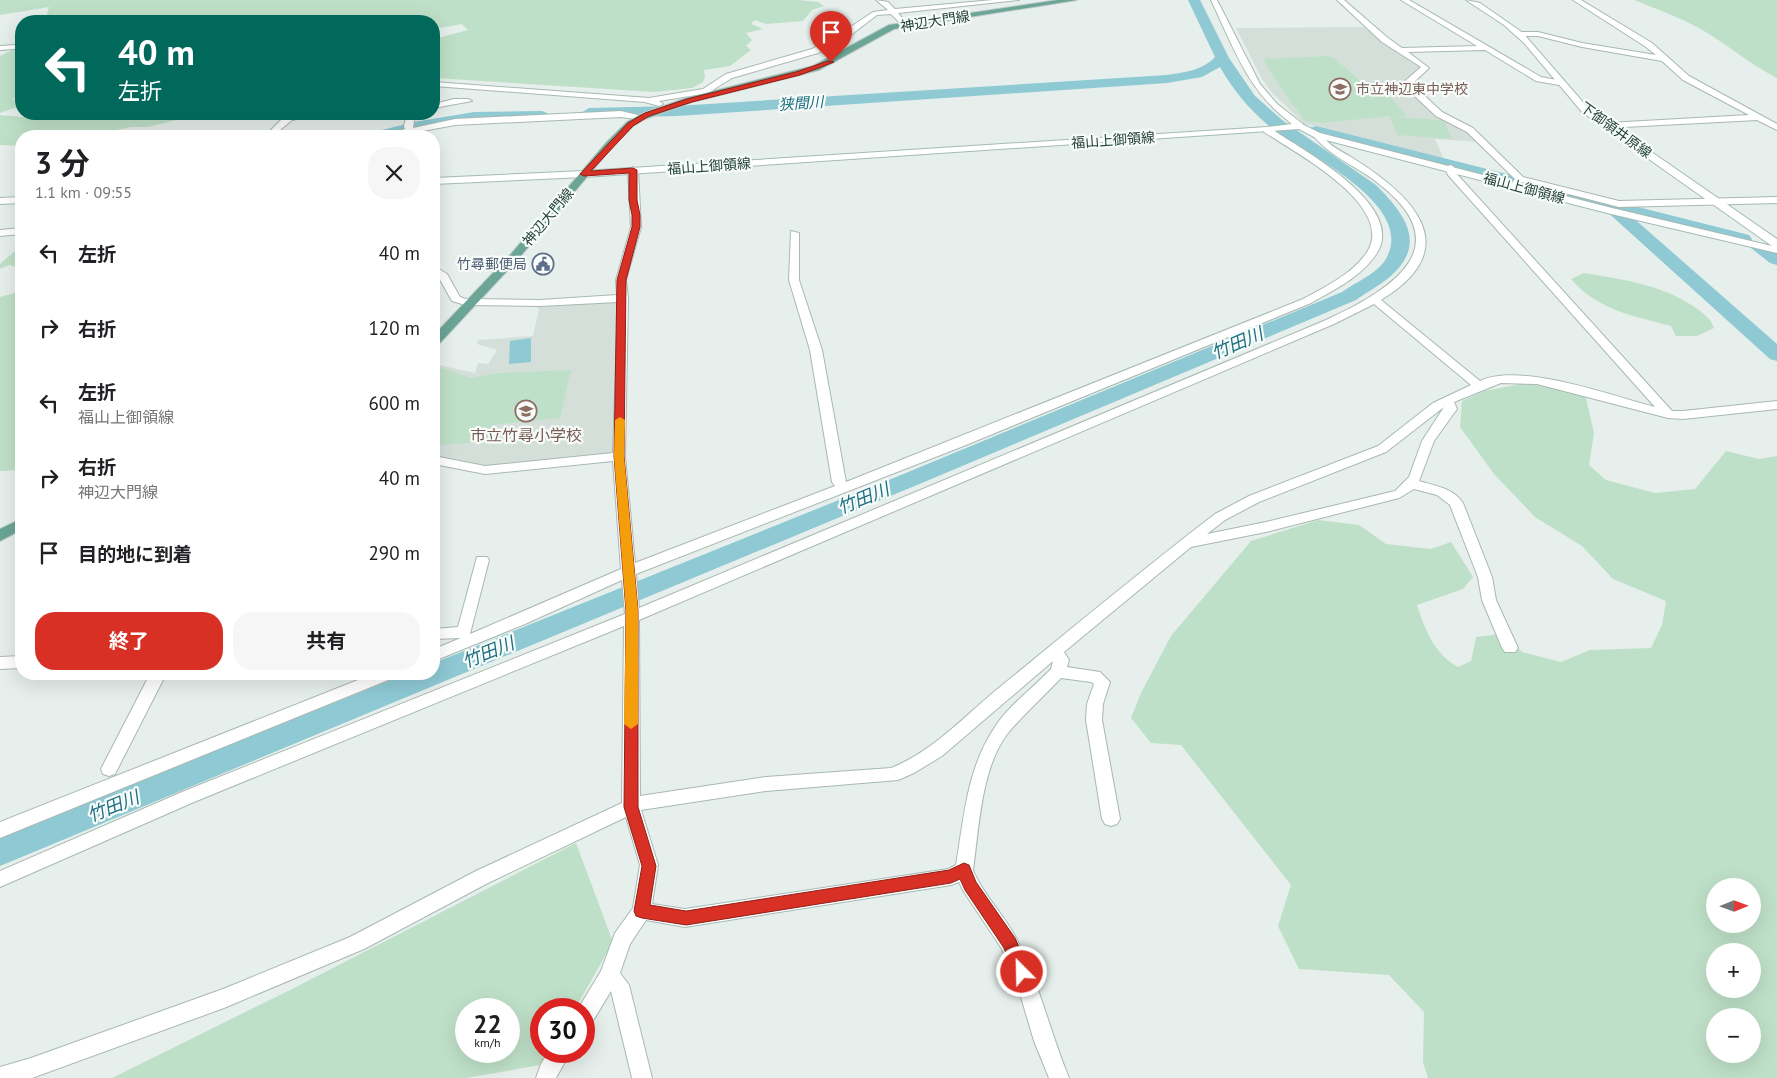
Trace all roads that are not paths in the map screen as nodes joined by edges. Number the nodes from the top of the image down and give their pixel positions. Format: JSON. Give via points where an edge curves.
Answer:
{"nodes":[{"id":1,"x":879,"y":0,"type":"edge"},
{"id":2,"x":1015,"y":0,"type":"edge"},
{"id":3,"x":1073,"y":0,"type":"edge"},
{"id":4,"x":1214,"y":0,"type":"edge"},
{"id":5,"x":1340,"y":0,"type":"edge"},
{"id":6,"x":1404,"y":0,"type":"edge"},
{"id":7,"x":1470,"y":0,"type":"edge"},
{"id":8,"x":1576,"y":0,"type":"edge"},
{"id":9,"x":972,"y":5,"type":"junction"},
{"id":10,"x":1024,"y":8,"type":"junction"},
{"id":11,"x":890,"y":10,"type":"junction"},
{"id":12,"x":981,"y":14,"type":"junction"},
{"id":13,"x":904,"y":24,"type":"junction"},
{"id":14,"x":1518,"y":34,"type":"junction"},
{"id":15,"x":12,"y":47,"type":"dead end"},
{"id":16,"x":0,"y":48,"type":"edge"},
{"id":17,"x":1487,"y":48,"type":"junction"},
{"id":18,"x":1400,"y":50,"type":"junction"},
{"id":19,"x":1665,"y":59,"type":"junction"},
{"id":20,"x":1559,"y":83,"type":"junction"},
{"id":21,"x":440,"y":84,"type":"edge"},
{"id":22,"x":652,"y":100,"type":"junction"},
{"id":23,"x":468,"y":101,"type":"dead end"},
{"id":24,"x":440,"y":104,"type":"edge"},
{"id":25,"x":664,"y":107,"type":"junction"},
{"id":26,"x":644,"y":116,"type":"junction"},
{"id":27,"x":1759,"y":117,"type":"junction"},
{"id":28,"x":286,"y":120,"type":"edge"},
{"id":29,"x":410,"y":120,"type":"edge"},
{"id":30,"x":1608,"y":126,"type":"junction"},
{"id":31,"x":1298,"y":127,"type":"junction"},
{"id":32,"x":409,"y":128,"type":"junction"},
{"id":33,"x":1777,"y":128,"type":"edge"},
{"id":34,"x":275,"y":130,"type":"edge"},
{"id":35,"x":403,"y":130,"type":"edge"},
{"id":36,"x":1269,"y":130,"type":"junction"},
{"id":37,"x":1317,"y":135,"type":"junction"},
{"id":38,"x":1450,"y":168,"type":"junction"},
{"id":39,"x":633,"y":170,"type":"junction"},
{"id":40,"x":584,"y":174,"type":"junction"},
{"id":41,"x":440,"y":181,"type":"edge"},
{"id":42,"x":1518,"y":182,"type":"junction"},
{"id":43,"x":1364,"y":184,"type":"junction"},
{"id":44,"x":15,"y":200,"type":"edge"},
{"id":45,"x":1777,"y":200,"type":"edge"},
{"id":46,"x":0,"y":201,"type":"edge"},
{"id":47,"x":1716,"y":201,"type":"junction"},
{"id":48,"x":15,"y":232,"type":"edge"},
{"id":49,"x":0,"y":233,"type":"edge"},
{"id":50,"x":794,"y":233,"type":"dead end"},
{"id":51,"x":1777,"y":244,"type":"edge"},
{"id":52,"x":1777,"y":250,"type":"edge"},
{"id":53,"x":440,"y":274,"type":"edge"},
{"id":54,"x":623,"y":298,"type":"junction"},
{"id":55,"x":1375,"y":300,"type":"junction"},
{"id":56,"x":473,"y":302,"type":"junction"},
{"id":57,"x":440,"y":336,"type":"edge"},
{"id":58,"x":1479,"y":386,"type":"junction"},
{"id":59,"x":1448,"y":401,"type":"junction"},
{"id":60,"x":1777,"y":405,"type":"edge"},
{"id":61,"x":1668,"y":414,"type":"junction"},
{"id":62,"x":619,"y":456,"type":"junction"},
{"id":63,"x":440,"y":461,"type":"edge"},
{"id":64,"x":1414,"y":484,"type":"junction"},
{"id":65,"x":843,"y":488,"type":"junction"},
{"id":66,"x":15,"y":527,"type":"edge"},
{"id":67,"x":0,"y":536,"type":"edge"},
{"id":68,"x":1186,"y":543,"type":"junction"},
{"id":69,"x":482,"y":560,"type":"dead end"},
{"id":70,"x":629,"y":574,"type":"junction"},
{"id":71,"x":632,"y":614,"type":"junction"},
{"id":72,"x":520,"y":620,"type":"junction"},
{"id":73,"x":464,"y":632,"type":"junction"},
{"id":74,"x":440,"y":634,"type":"edge"},
{"id":75,"x":1510,"y":648,"type":"dead end"},
{"id":76,"x":1055,"y":652,"type":"junction"},
{"id":77,"x":440,"y":653,"type":"edge"},
{"id":78,"x":15,"y":662,"type":"edge"},
{"id":79,"x":0,"y":663,"type":"edge"},
{"id":80,"x":1058,"y":672,"type":"junction"},
{"id":81,"x":155,"y":680,"type":"edge"},
{"id":82,"x":373,"y":680,"type":"edge"},
{"id":83,"x":109,"y":769,"type":"dead end"},
{"id":84,"x":631,"y":807,"type":"junction"},
{"id":85,"x":1111,"y":820,"type":"dead end"},
{"id":86,"x":0,"y":830,"type":"edge"},
{"id":87,"x":964,"y":870,"type":"junction"},
{"id":88,"x":0,"y":879,"type":"edge"},
{"id":89,"x":642,"y":911,"type":"junction"},
{"id":90,"x":609,"y":976,"type":"junction"},
{"id":91,"x":595,"y":999,"type":"edge"},
{"id":92,"x":554,"y":1063,"type":"edge"},
{"id":93,"x":0,"y":1077,"type":"edge"},
{"id":94,"x":546,"y":1078,"type":"edge"},
{"id":95,"x":642,"y":1078,"type":"edge"},
{"id":96,"x":1059,"y":1078,"type":"edge"}],
"edges":[{"from":1,"to":11,"type":"street"},
{"from":2,"to":9,"type":"street"},
{"from":2,"to":10,"type":"street"},
{"from":3,"to":10,"type":"main road","name":"神辺大門線"},
{"from":4,"to":31,"type":"street","via":[[1256,85]]},
{"from":5,"to":18,"type":"street"},
{"from":6,"to":17,"type":"street"},
{"from":7,"to":14,"type":"main road","name":"下御領井原線"},
{"from":8,"to":19,"type":"street","via":[[1649,45]]},
{"from":9,"to":11,"type":"street"},
{"from":9,"to":12,"type":"street"},
{"from":10,"to":12,"type":"main road","name":"神辺大門線"},
{"from":11,"to":13,"type":"street"},
{"from":11,"to":22,"type":"street","via":[[872,14],[849,32],[815,51],[729,76],[705,91]]},
{"from":12,"to":13,"type":"main road","name":"神辺大門線"},
{"from":13,"to":25,"type":"main road","name":"神辺大門線","via":[[881,32],[816,68]]},
{"from":14,"to":19,"type":"street","via":[[1538,34]]},
{"from":14,"to":20,"type":"main road","name":"下御領井原線"},
{"from":15,"to":16,"type":"street"},
{"from":17,"to":18,"type":"street"},
{"from":17,"to":20,"type":"street","via":[[1540,79]]},
{"from":18,"to":42,"type":"street","via":[[1425,68],[1407,84],[1439,114],[1470,130]]},
{"from":19,"to":27,"type":"street","via":[[1686,78]]},
{"from":20,"to":30,"type":"main road","name":"下御領井原線","via":[[1585,110]]},
{"from":21,"to":22,"type":"street"},
{"from":22,"to":25,"type":"street"},
{"from":23,"to":24,"type":"street"},
{"from":25,"to":26,"type":"main road","name":"神辺大門線"},
{"from":26,"to":32,"type":"street","via":[[614,114],[455,122]]},
{"from":26,"to":40,"type":"main road","name":"神辺大門線","via":[[630,124]]},
{"from":27,"to":30,"type":"street"},
{"from":27,"to":33,"type":"street"},
{"from":28,"to":34,"type":"street"},
{"from":29,"to":32,"type":"street"},
{"from":30,"to":47,"type":"main road","name":"下御領井原線"},
{"from":31,"to":36,"type":"main road","name":"福山上御領線"},
{"from":31,"to":37,"type":"main road","name":"福山上御領線"},
{"from":32,"to":35,"type":"street"},
{"from":36,"to":39,"type":"main road","name":"福山上御領線"},
{"from":36,"to":43,"type":"street"},
{"from":37,"to":38,"type":"main road","name":"福山上御領線"},
{"from":37,"to":43,"type":"street"},
{"from":38,"to":42,"type":"main road","name":"福山上御領線"},
{"from":38,"to":61,"type":"street","via":[[1451,173]]},
{"from":39,"to":40,"type":"main road","name":"福山上御領線"},
{"from":39,"to":54,"type":"street","via":[[636,227],[621,280]]},
{"from":40,"to":41,"type":"main road","name":"福山上御領線"},
{"from":40,"to":56,"type":"main road","name":"神辺大門線"},
{"from":42,"to":47,"type":"street","via":[[1619,204]]},
{"from":42,"to":52,"type":"main road","name":"福山上御領線","via":[[1611,211]]},
{"from":43,"to":55,"type":"street","via":[[1406,205],[1416,219],[1423,240],[1419,259]]},
{"from":43,"to":65,"type":"street","via":[[1360,196],[1376,222],[1378,240],[1365,264],[1339,284],[1308,301]]},
{"from":44,"to":46,"type":"main road"},
{"from":45,"to":47,"type":"street"},
{"from":47,"to":51,"type":"main road","name":"下御領井原線"},
{"from":48,"to":49,"type":"street"},
{"from":50,"to":65,"type":"street","via":[[794,280],[816,350],[839,482]]},
{"from":53,"to":56,"type":"street","via":[[456,300]]},
{"from":54,"to":56,"type":"street"},
{"from":54,"to":62,"type":"street"},
{"from":55,"to":58,"type":"street"},
{"from":55,"to":71,"type":"street","via":[[1288,340]]},
{"from":56,"to":57,"type":"main road","name":"神辺大門線"},
{"from":58,"to":59,"type":"street"},
{"from":58,"to":61,"type":"street","via":[[1501,379],[1537,380]]},
{"from":59,"to":64,"type":"street","via":[[1451,409],[1428,442]]},
{"from":59,"to":68,"type":"street","via":[[1436,406],[1382,450],[1254,499],[1220,517]]},
{"from":60,"to":61,"type":"street"},
{"from":62,"to":63,"type":"street","via":[[485,470]]},
{"from":62,"to":70,"type":"street"},
{"from":64,"to":68,"type":"street","via":[[1399,494]]},
{"from":64,"to":75,"type":"street","via":[[1444,492],[1456,503],[1485,576],[1489,600]]},
{"from":65,"to":70,"type":"street"},
{"from":66,"to":67,"type":"main road"},
{"from":68,"to":76,"type":"street"},
{"from":69,"to":73,"type":"street"},
{"from":70,"to":71,"type":"street"},
{"from":70,"to":72,"type":"street"},
{"from":71,"to":84,"type":"street"},
{"from":71,"to":88,"type":"street","via":[[188,797]]},
{"from":72,"to":73,"type":"street"},
{"from":72,"to":77,"type":"street"},
{"from":73,"to":74,"type":"street"},
{"from":76,"to":80,"type":"street","via":[[1061,660]]},
{"from":76,"to":84,"type":"street","via":[[930,758],[912,769],[892,775],[766,784],[648,801]]},
{"from":78,"to":79,"type":"street"},
{"from":80,"to":85,"type":"street","via":[[1095,676],[1102,682],[1094,720]]},
{"from":80,"to":87,"type":"street","via":[[1001,730],[987,757],[978,781]]},
{"from":81,"to":83,"type":"street"},
{"from":82,"to":86,"type":"street"},
{"from":84,"to":89,"type":"street","via":[[649,866]]},
{"from":84,"to":93,"type":"street","via":[[482,877],[357,944],[215,1001]]},
{"from":87,"to":89,"type":"street","via":[[951,877],[686,918]]},
{"from":87,"to":96,"type":"street","via":[[970,886],[1009,943],[1028,987]]},
{"from":89,"to":90,"type":"street","via":[[622,939]]},
{"from":90,"to":91,"type":"street"},
{"from":90,"to":95,"type":"street","via":[[619,985]]},
{"from":92,"to":94,"type":"street"}]}
